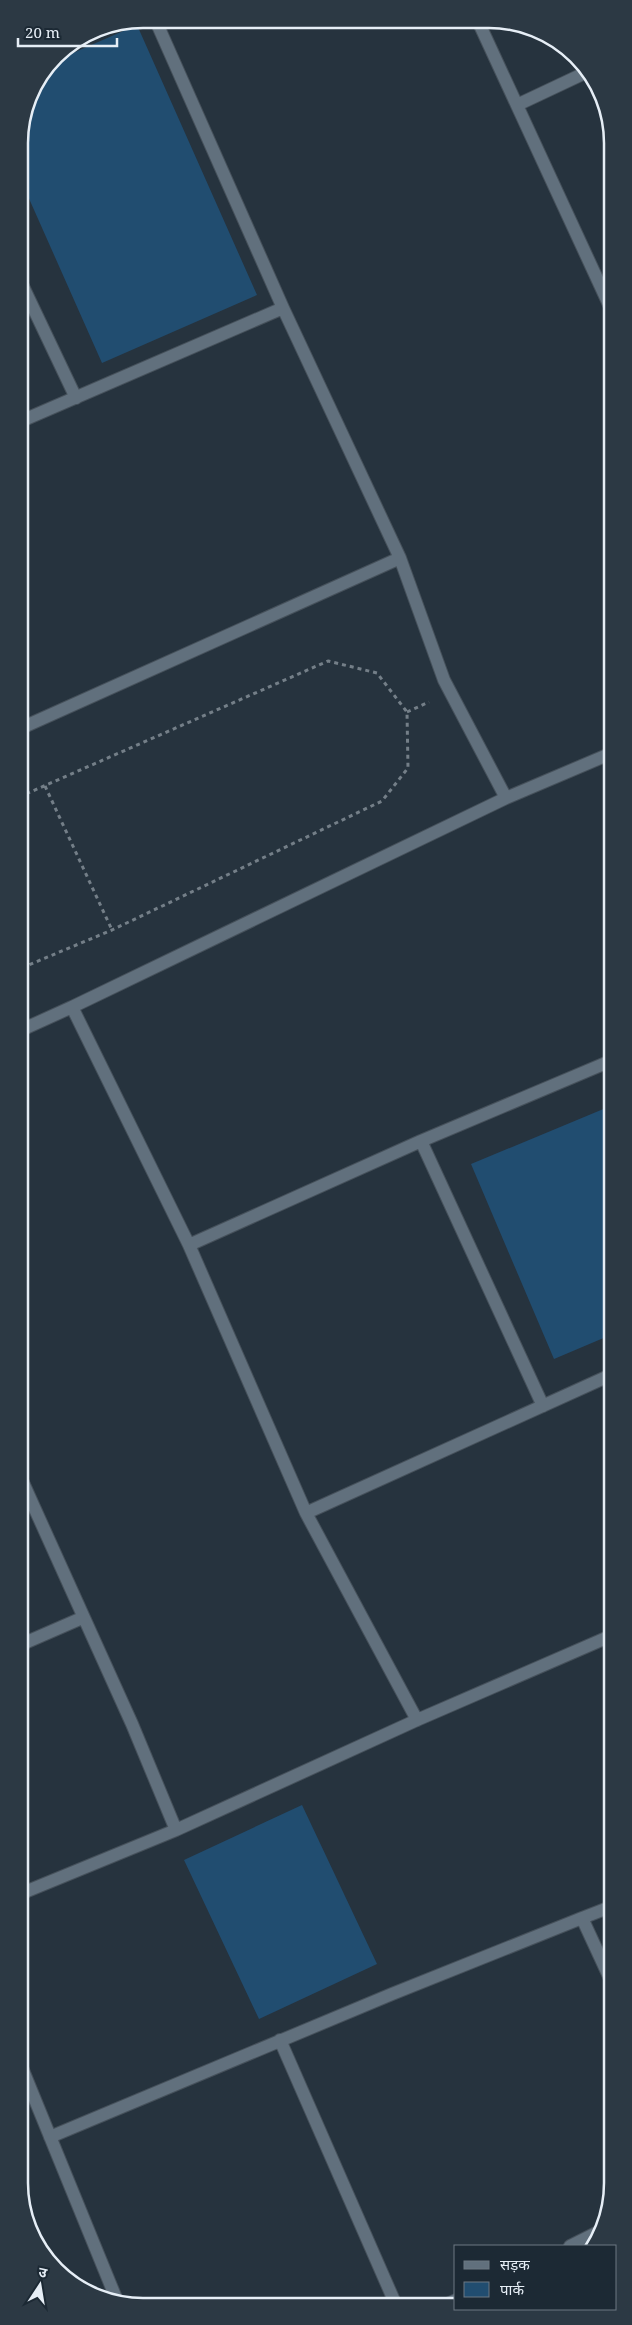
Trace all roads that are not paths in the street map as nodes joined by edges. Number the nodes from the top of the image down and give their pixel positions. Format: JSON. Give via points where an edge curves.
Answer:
{"nodes":[{"id":1,"x":159,"y":28,"type":"edge"},
{"id":2,"x":481,"y":28,"type":"edge"},
{"id":3,"x":582,"y":74,"type":"edge"},
{"id":4,"x":517,"y":104,"type":"junction"},
{"id":5,"x":604,"y":294,"type":"edge"},
{"id":6,"x":28,"y":297,"type":"edge"},
{"id":7,"x":283,"y":308,"type":"junction"},
{"id":8,"x":76,"y":398,"type":"junction"},
{"id":9,"x":28,"y":418,"type":"edge"},
{"id":10,"x":400,"y":558,"type":"junction"},
{"id":11,"x":28,"y":725,"type":"edge"},
{"id":12,"x":604,"y":756,"type":"edge"},
{"id":13,"x":506,"y":798,"type":"junction"},
{"id":14,"x":72,"y":1008,"type":"junction"},
{"id":15,"x":28,"y":1027,"type":"edge"},
{"id":16,"x":604,"y":1063,"type":"edge"},
{"id":17,"x":421,"y":1141,"type":"junction"},
{"id":18,"x":189,"y":1245,"type":"junction"},
{"id":19,"x":604,"y":1378,"type":"edge"},
{"id":20,"x":543,"y":1406,"type":"junction"},
{"id":21,"x":27,"y":1493,"type":"edge"},
{"id":22,"x":306,"y":1513,"type":"junction"},
{"id":23,"x":82,"y":1618,"type":"junction"},
{"id":24,"x":604,"y":1639,"type":"edge"},
{"id":25,"x":27,"y":1642,"type":"edge"},
{"id":26,"x":417,"y":1720,"type":"junction"},
{"id":27,"x":176,"y":1830,"type":"junction"},
{"id":28,"x":27,"y":1891,"type":"edge"},
{"id":29,"x":604,"y":1909,"type":"edge"},
{"id":30,"x":582,"y":1918,"type":"junction"},
{"id":31,"x":604,"y":1966,"type":"edge"},
{"id":32,"x":280,"y":2040,"type":"junction"},
{"id":33,"x":27,"y":2080,"type":"edge"},
{"id":34,"x":50,"y":2137,"type":"junction"},
{"id":35,"x":591,"y":2235,"type":"edge"},
{"id":36,"x":572,"y":2245,"type":"edge"},
{"id":37,"x":114,"y":2293,"type":"edge"},
{"id":38,"x":393,"y":2298,"type":"edge"}],
"edges":[{"from":1,"to":7,"type":"street"},
{"from":2,"to":4,"type":"street"},
{"from":3,"to":4,"type":"street"},
{"from":4,"to":5,"type":"street"},
{"from":6,"to":8,"type":"street"},
{"from":7,"to":8,"type":"street"},
{"from":7,"to":10,"type":"street"},
{"from":8,"to":9,"type":"street"},
{"from":10,"to":11,"type":"street"},
{"from":10,"to":13,"type":"street","via":[[444,680]]},
{"from":12,"to":13,"type":"street"},
{"from":13,"to":14,"type":"street"},
{"from":14,"to":15,"type":"street"},
{"from":14,"to":18,"type":"street"},
{"from":16,"to":17,"type":"street"},
{"from":17,"to":18,"type":"street"},
{"from":17,"to":20,"type":"street"},
{"from":18,"to":22,"type":"street"},
{"from":19,"to":20,"type":"street"},
{"from":20,"to":22,"type":"street"},
{"from":21,"to":23,"type":"street"},
{"from":22,"to":26,"type":"street"},
{"from":23,"to":25,"type":"street"},
{"from":23,"to":27,"type":"street","via":[[132,1724]]},
{"from":24,"to":26,"type":"street"},
{"from":26,"to":27,"type":"street"},
{"from":27,"to":28,"type":"street"},
{"from":29,"to":30,"type":"street"},
{"from":30,"to":31,"type":"street"},
{"from":30,"to":32,"type":"street"},
{"from":32,"to":34,"type":"street"},
{"from":32,"to":38,"type":"street"},
{"from":33,"to":34,"type":"street"},
{"from":34,"to":37,"type":"street"},
{"from":35,"to":36,"type":"street"}]}
